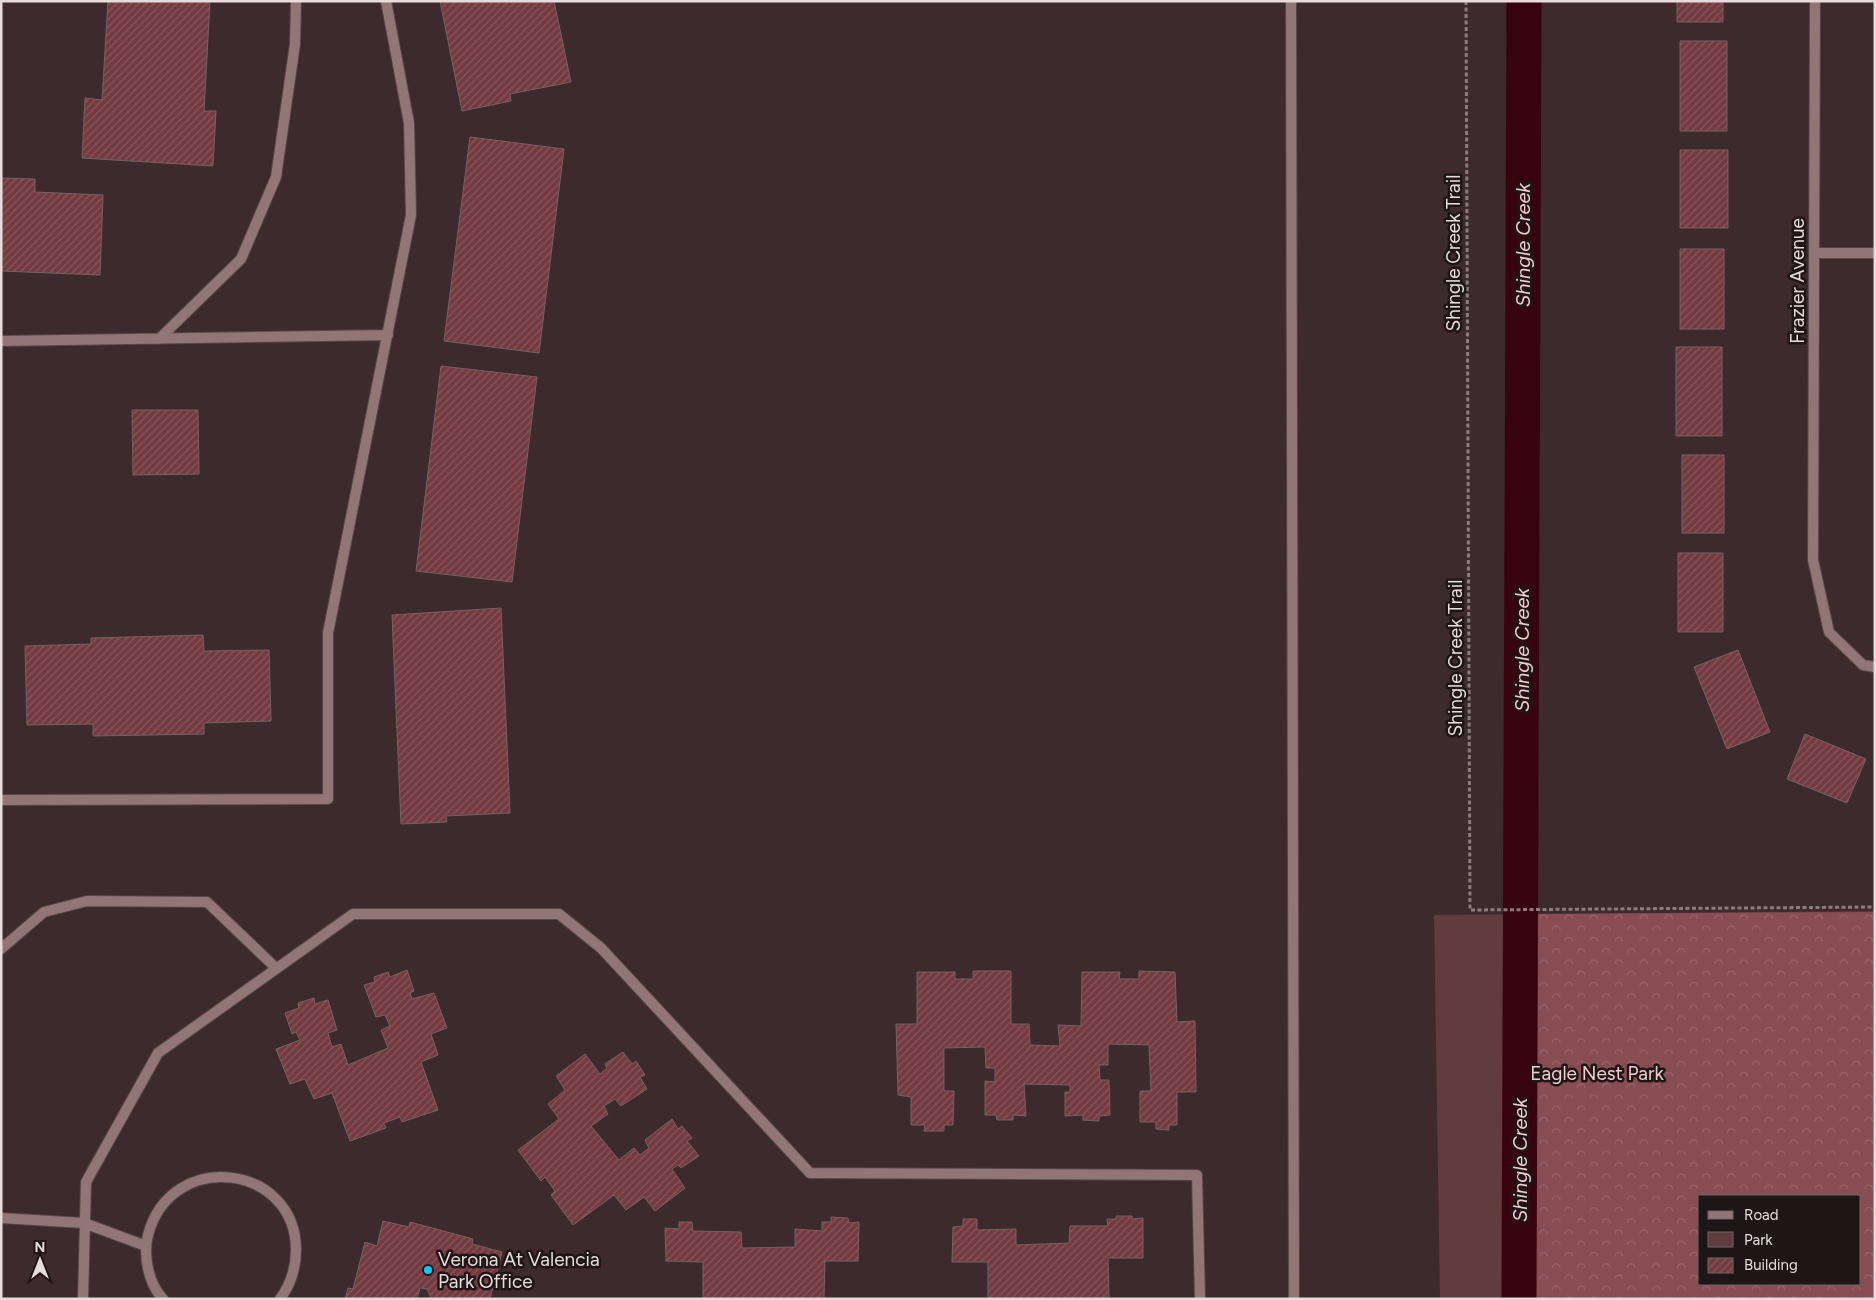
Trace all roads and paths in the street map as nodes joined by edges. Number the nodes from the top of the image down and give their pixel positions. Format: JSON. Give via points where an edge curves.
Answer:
{"nodes":[{"id":1,"x":296,"y":1,"type":"edge"},
{"id":2,"x":386,"y":1,"type":"edge"},
{"id":3,"x":1291,"y":1,"type":"edge"},
{"id":4,"x":1466,"y":1,"type":"edge"},
{"id":5,"x":1815,"y":1,"type":"edge"},
{"id":6,"x":1814,"y":253,"type":"junction"},
{"id":7,"x":1875,"y":253,"type":"edge"},
{"id":8,"x":388,"y":335,"type":"junction"},
{"id":9,"x":159,"y":339,"type":"junction"},
{"id":10,"x":1,"y":342,"type":"edge"},
{"id":11,"x":1875,"y":667,"type":"edge"},
{"id":12,"x":1,"y":800,"type":"edge"},
{"id":13,"x":1875,"y":908,"type":"edge"},
{"id":14,"x":1,"y":949,"type":"edge"},
{"id":15,"x":276,"y":968,"type":"junction"},
{"id":16,"x":1,"y":1218,"type":"edge"},
{"id":17,"x":84,"y":1223,"type":"junction"},
{"id":18,"x":146,"y":1246,"type":"junction"},
{"id":19,"x":82,"y":1299,"type":"edge"},
{"id":20,"x":163,"y":1299,"type":"edge"},
{"id":21,"x":280,"y":1299,"type":"edge"},
{"id":22,"x":1200,"y":1299,"type":"edge"},
{"id":23,"x":1294,"y":1299,"type":"edge"}],
"edges":[{"from":1,"to":9,"type":"street","via":[[295,44],[276,177],[241,259]]},
{"from":2,"to":8,"type":"street","via":[[409,123],[410,215]]},
{"from":3,"to":23,"type":"street"},
{"from":4,"to":13,"type":"path","name":"Shingle Creek Trail","via":[[1470,910]]},
{"from":5,"to":6,"type":"street","name":"Frazier Avenue"},
{"from":6,"to":7,"type":"street"},
{"from":6,"to":11,"type":"street","name":"Frazier Avenue","via":[[1813,560],[1829,632],[1863,665]]},
{"from":8,"to":9,"type":"street"},
{"from":8,"to":12,"type":"street","via":[[328,633],[328,799]]},
{"from":9,"to":10,"type":"street"},
{"from":14,"to":15,"type":"street","via":[[44,912],[87,901],[207,902]]},
{"from":15,"to":17,"type":"street","via":[[158,1052],[86,1182]]},
{"from":15,"to":22,"type":"street","via":[[353,914],[559,914],[601,948],[810,1173],[1197,1174]]},
{"from":16,"to":17,"type":"street"},
{"from":17,"to":18,"type":"street"},
{"from":17,"to":19,"type":"street"},
{"from":18,"to":20,"type":"street","via":[[148,1271]]},
{"from":18,"to":21,"type":"street","via":[[152,1222],[165,1201],[184,1186],[206,1177],[231,1177],[254,1183],[274,1197],[289,1217],[296,1240],[296,1264],[289,1287]]}]}
